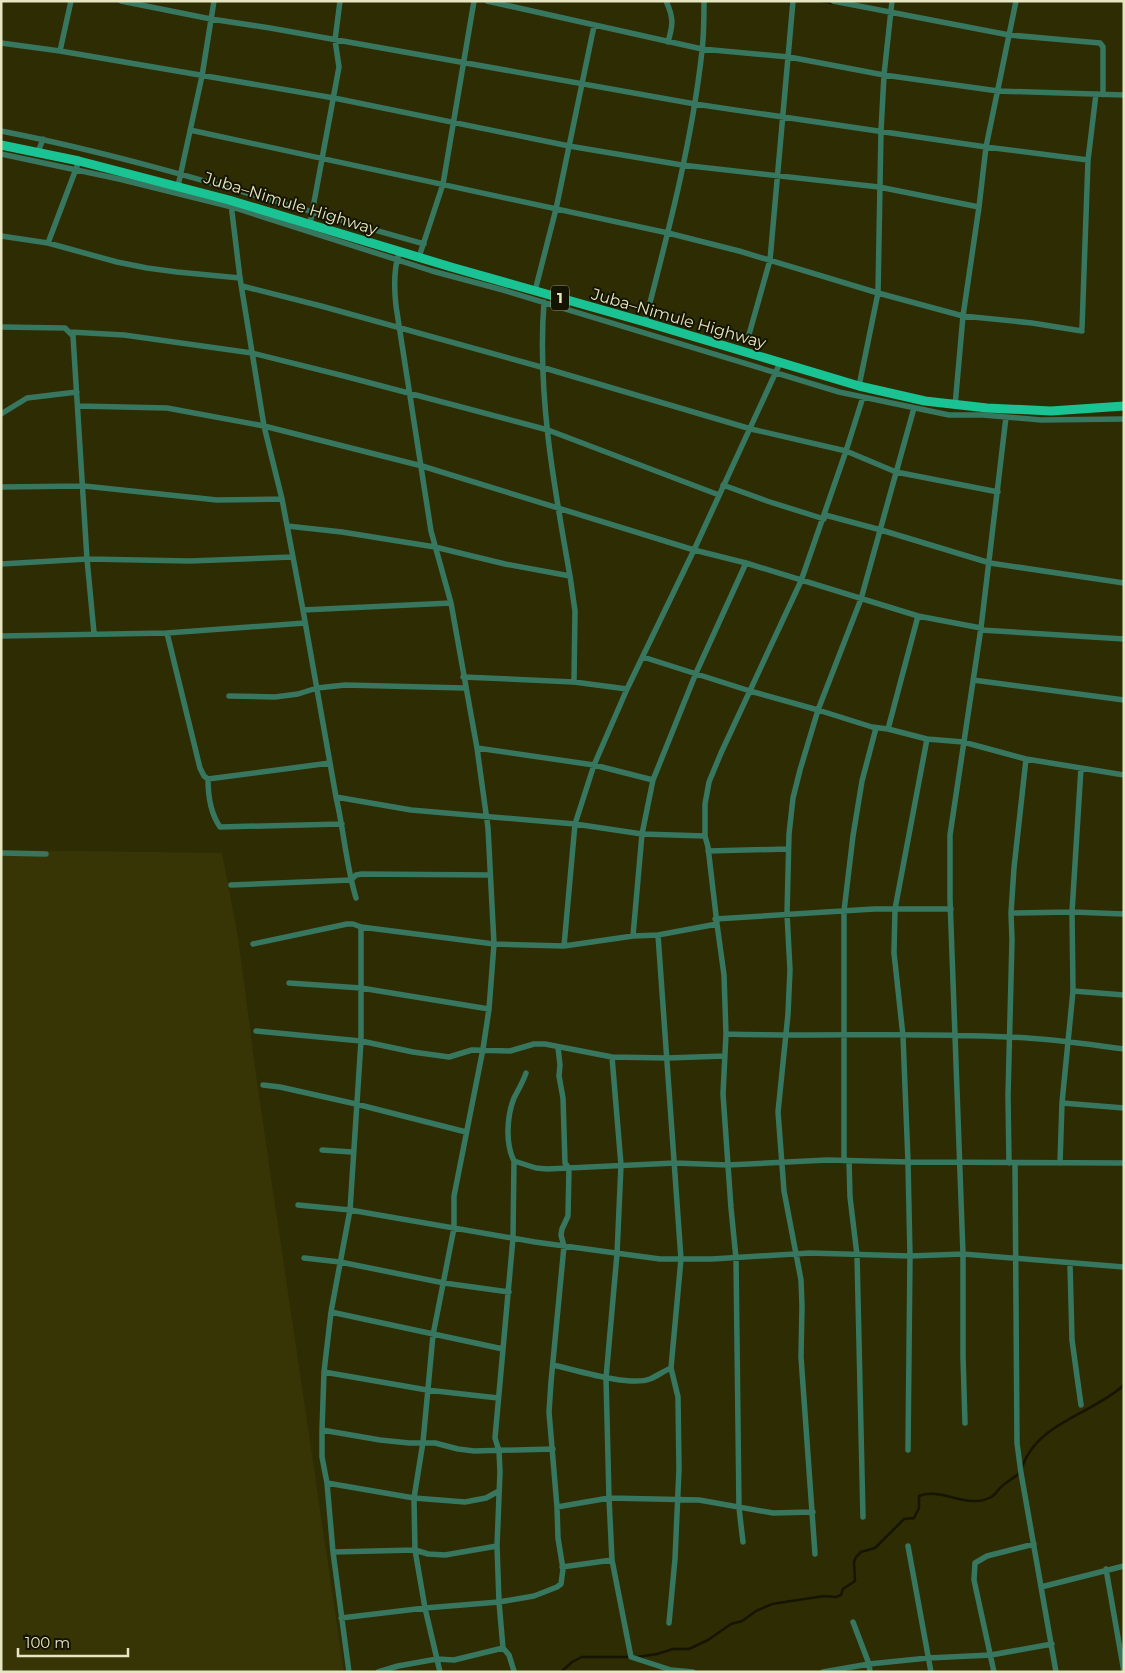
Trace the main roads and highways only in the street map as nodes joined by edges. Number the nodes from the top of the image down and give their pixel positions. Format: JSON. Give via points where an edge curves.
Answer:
{"nodes":[{"id":1,"x":1,"y":145,"type":"edge"},
{"id":2,"x":1124,"y":406,"type":"edge"}],
"edges":[{"from":1,"to":2,"type":"main road","name":"Juba–Nimule Highway","number":"1","via":[[178,186],[230,204],[310,224],[398,256],[419,257],[859,386],[955,406],[1051,411]]}]}
